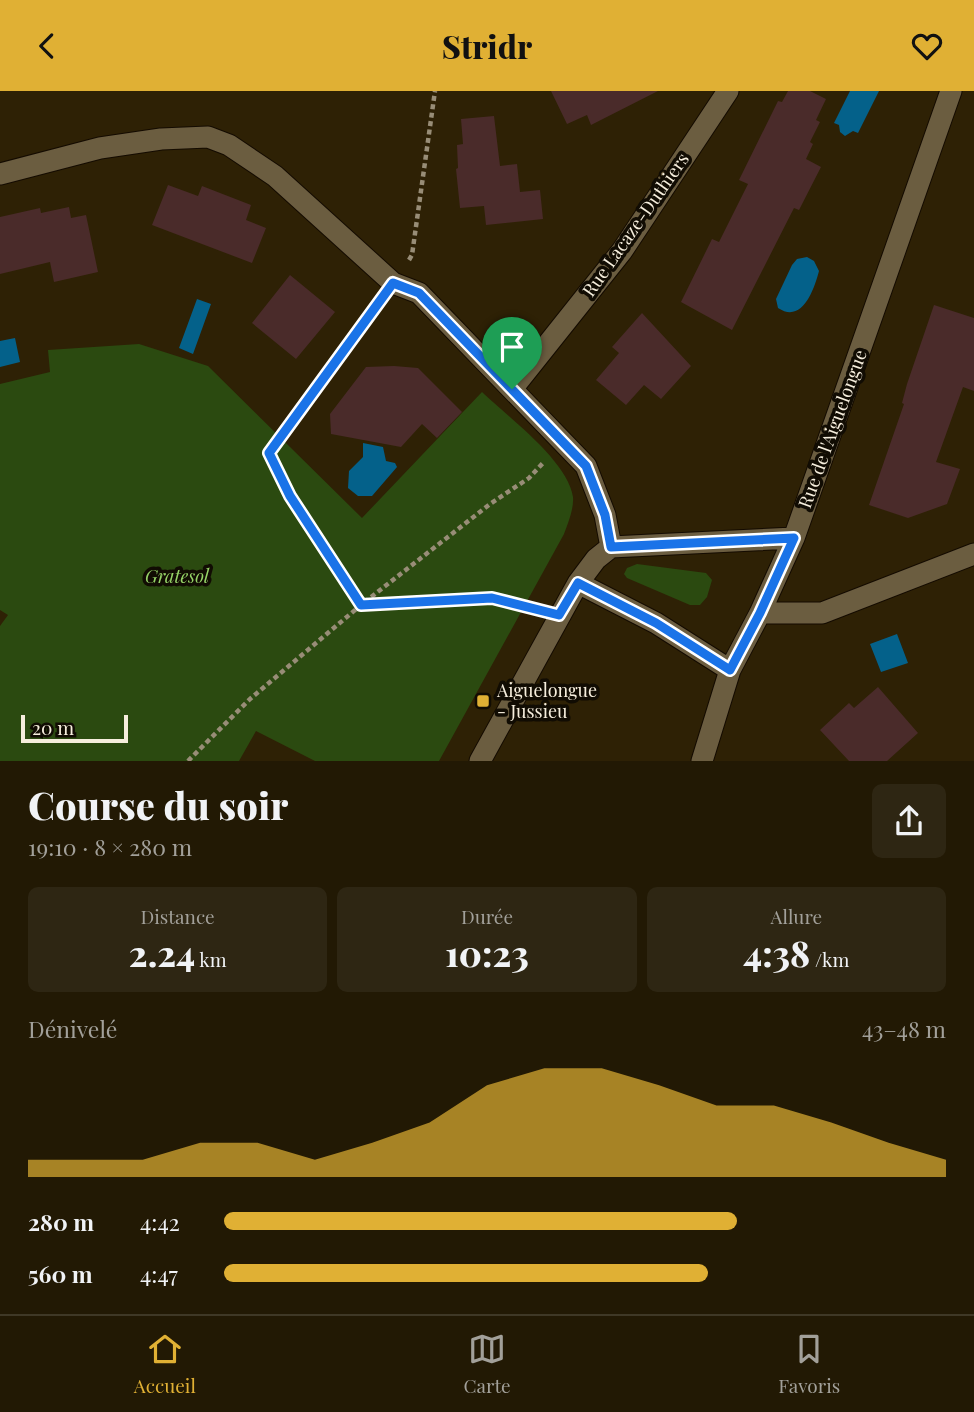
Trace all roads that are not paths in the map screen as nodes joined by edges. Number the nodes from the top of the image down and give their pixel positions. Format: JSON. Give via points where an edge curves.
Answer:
{"nodes":[{"id":1,"x":728,"y":91,"type":"edge"},
{"id":2,"x":951,"y":91,"type":"edge"},
{"id":3,"x":0,"y":174,"type":"edge"},
{"id":4,"x":512,"y":389,"type":"junction"},
{"id":5,"x":794,"y":538,"type":"junction"},
{"id":6,"x":611,"y":547,"type":"junction"},
{"id":7,"x":974,"y":554,"type":"edge"},
{"id":8,"x":578,"y":583,"type":"junction"},
{"id":9,"x":760,"y":613,"type":"junction"},
{"id":10,"x":730,"y":670,"type":"junction"},
{"id":11,"x":480,"y":761,"type":"edge"},
{"id":12,"x":702,"y":761,"type":"edge"}],
"edges":[{"from":1,"to":4,"type":"street","name":"Rue Lacaze-Duthiers","via":[[622,251]]},
{"from":2,"to":5,"type":"street","name":"Rue de l'Aiguelongue"},
{"from":3,"to":4,"type":"street","via":[[100,148],[161,139],[208,137],[229,145],[275,176],[393,283],[419,293]]},
{"from":4,"to":6,"type":"street","via":[[586,466],[605,515]]},
{"from":5,"to":6,"type":"street"},
{"from":5,"to":9,"type":"street","name":"Rue de l'Aiguelongue"},
{"from":6,"to":8,"type":"street"},
{"from":7,"to":9,"type":"street","via":[[822,613]]},
{"from":8,"to":10,"type":"street","via":[[656,623]]},
{"from":8,"to":11,"type":"street"},
{"from":9,"to":10,"type":"street","name":"Rue de l'Aiguelongue"},
{"from":10,"to":12,"type":"street","name":"Rue de l'Aiguelongue"}]}
